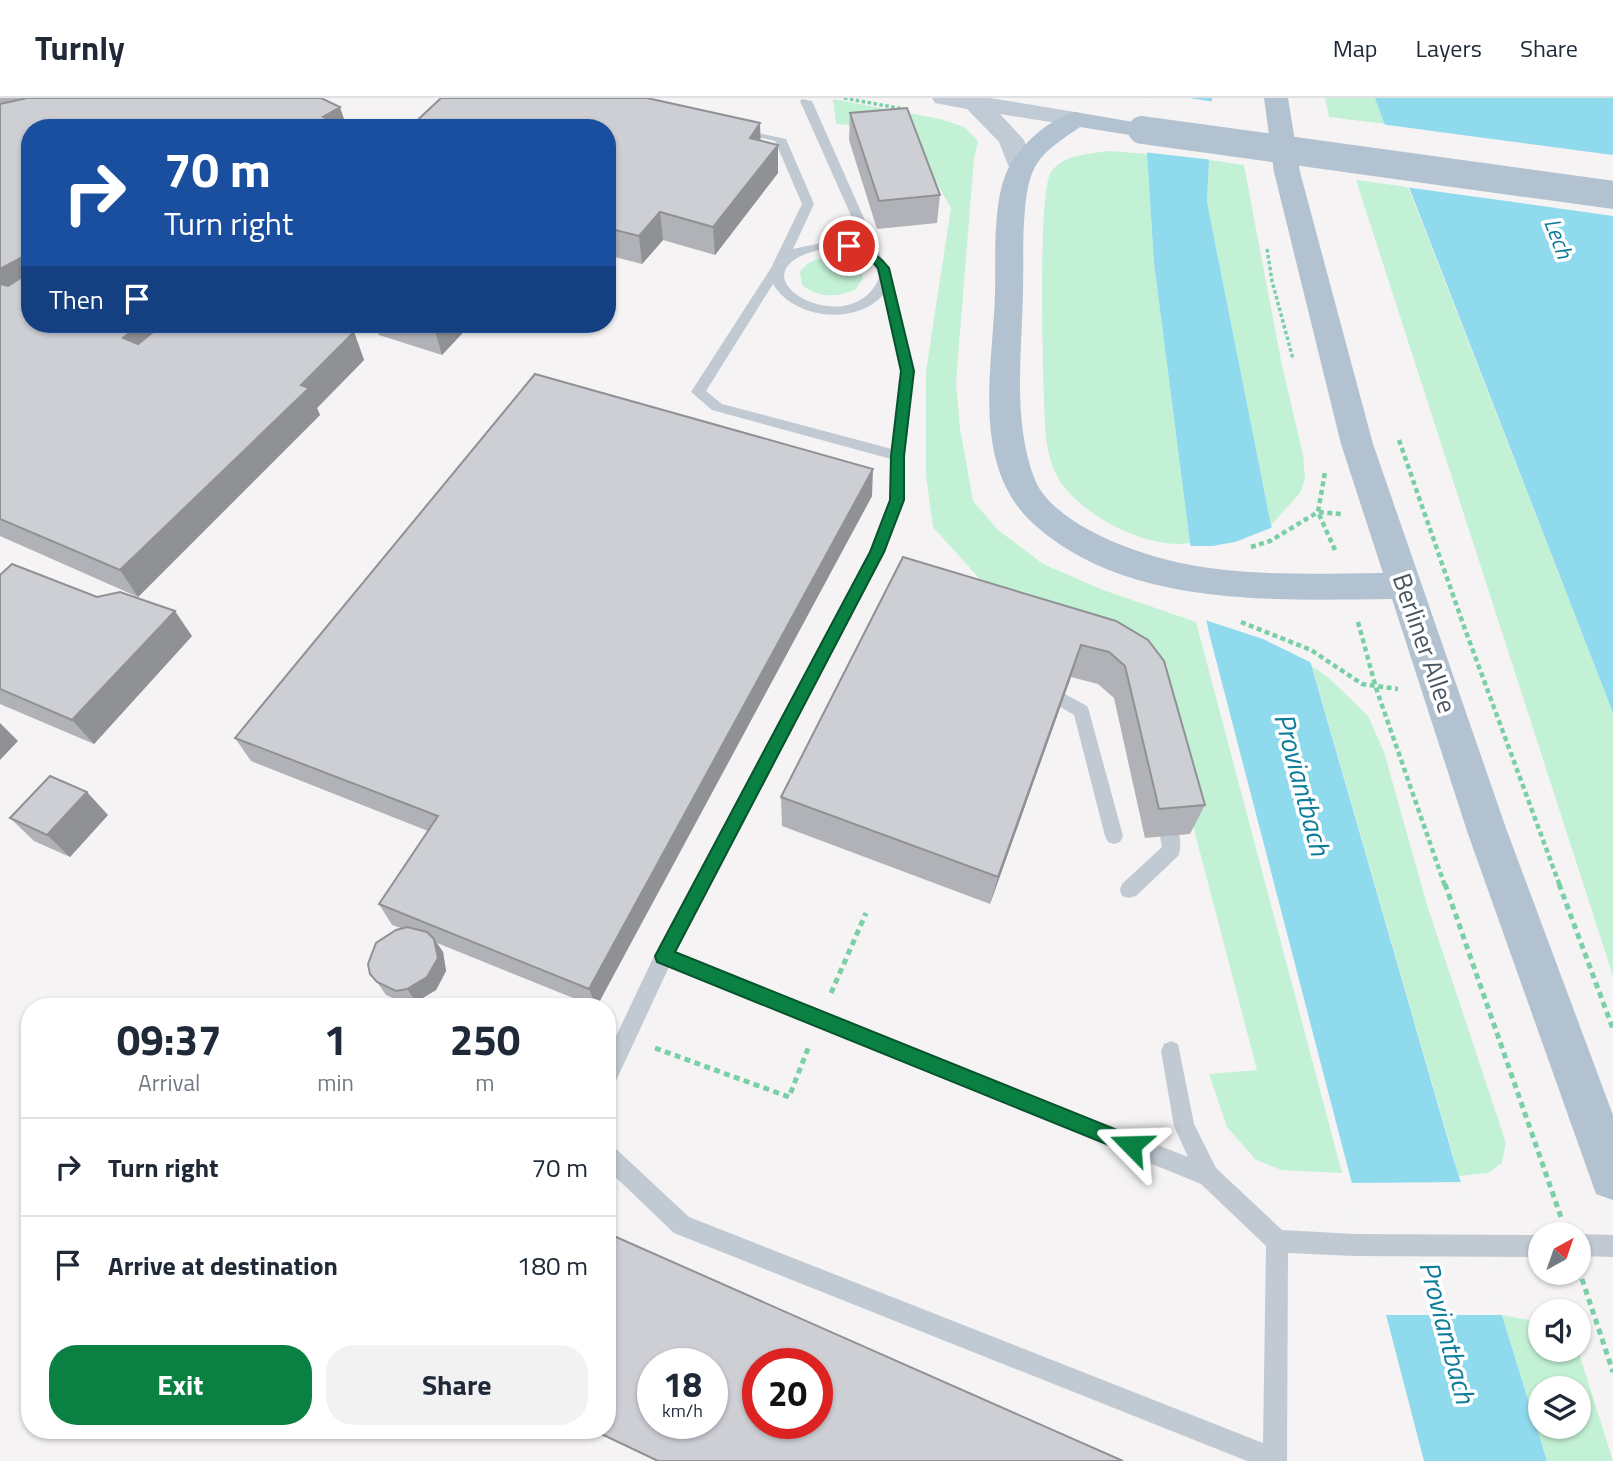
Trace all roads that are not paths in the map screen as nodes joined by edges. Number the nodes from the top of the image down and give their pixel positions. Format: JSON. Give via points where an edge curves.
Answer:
{"nodes":[{"id":1,"x":944,"y":98,"type":"edge"},
{"id":2,"x":1051,"y":98,"type":"edge"},
{"id":3,"x":1276,"y":98,"type":"edge"},
{"id":4,"x":806,"y":101,"type":"dead end"},
{"id":5,"x":975,"y":103,"type":"junction"},
{"id":6,"x":1075,"y":119,"type":"junction"},
{"id":7,"x":1143,"y":120,"type":"junction"},
{"id":8,"x":727,"y":128,"type":"edge"},
{"id":9,"x":1021,"y":170,"type":"junction"},
{"id":10,"x":1613,"y":174,"type":"edge"},
{"id":11,"x":1613,"y":195,"type":"edge"},
{"id":12,"x":876,"y":259,"type":"junction"},
{"id":13,"x":778,"y":268,"type":"junction"},
{"id":14,"x":886,"y":279,"type":"junction"},
{"id":15,"x":898,"y":456,"type":"junction"},
{"id":16,"x":1405,"y":586,"type":"junction"},
{"id":17,"x":1063,"y":700,"type":"edge"},
{"id":18,"x":1162,"y":801,"type":"edge"},
{"id":19,"x":1114,"y":836,"type":"dead end"},
{"id":20,"x":1129,"y":890,"type":"dead end"},
{"id":21,"x":664,"y":956,"type":"junction"},
{"id":22,"x":1171,"y":1051,"type":"dead end"},
{"id":23,"x":616,"y":1057,"type":"edge"},
{"id":24,"x":616,"y":1163,"type":"edge"},
{"id":25,"x":1208,"y":1176,"type":"junction"},
{"id":26,"x":1613,"y":1177,"type":"edge"},
{"id":27,"x":1277,"y":1241,"type":"junction"},
{"id":28,"x":1591,"y":1245,"type":"edge"},
{"id":29,"x":1613,"y":1245,"type":"edge"},
{"id":30,"x":1528,"y":1246,"type":"edge"},
{"id":31,"x":1275,"y":1460,"type":"edge"}],
"edges":[{"from":1,"to":5,"type":"main road"},
{"from":2,"to":7,"type":"main road"},
{"from":3,"to":16,"type":"main road","name":"Berliner Allee","via":[[1287,173],[1357,444]]},
{"from":4,"to":12,"type":"lane"},
{"from":5,"to":6,"type":"main road"},
{"from":5,"to":9,"type":"main road","via":[[1012,140]]},
{"from":6,"to":7,"type":"main road"},
{"from":6,"to":9,"type":"main road","via":[[1038,146]]},
{"from":7,"to":10,"type":"main road"},
{"from":7,"to":11,"type":"main road","bridge":true},
{"from":8,"to":13,"type":"lane","via":[[780,139],[808,204]]},
{"from":9,"to":16,"type":"main road","via":[[1013,215],[1006,435],[1020,482],[1048,520],[1101,554],[1193,579],[1302,587]]},
{"from":12,"to":13,"type":"lane","via":[[849,246],[814,245],[785,258]]},
{"from":12,"to":14,"type":"lane"},
{"from":13,"to":14,"type":"lane","via":[[776,280],[787,296],[825,310],[860,306],[882,289]]},
{"from":13,"to":15,"type":"lane","via":[[698,392],[717,407]]},
{"from":14,"to":15,"type":"lane","via":[[907,371]]},
{"from":15,"to":21,"type":"lane","via":[[897,500],[877,552]]},
{"from":16,"to":26,"type":"main road","name":"Berliner Allee","via":[[1487,831]]},
{"from":17,"to":19,"type":"lane","via":[[1082,711]]},
{"from":18,"to":20,"type":"lane","via":[[1172,850]]},
{"from":21,"to":23,"type":"lane"},
{"from":21,"to":25,"type":"lane"},
{"from":22,"to":25,"type":"lane","via":[[1184,1126]]},
{"from":24,"to":31,"type":"lane","via":[[682,1225]]},
{"from":25,"to":27,"type":"lane"},
{"from":27,"to":30,"type":"lane"},
{"from":27,"to":31,"type":"lane"},
{"from":28,"to":29,"type":"lane"}]}
